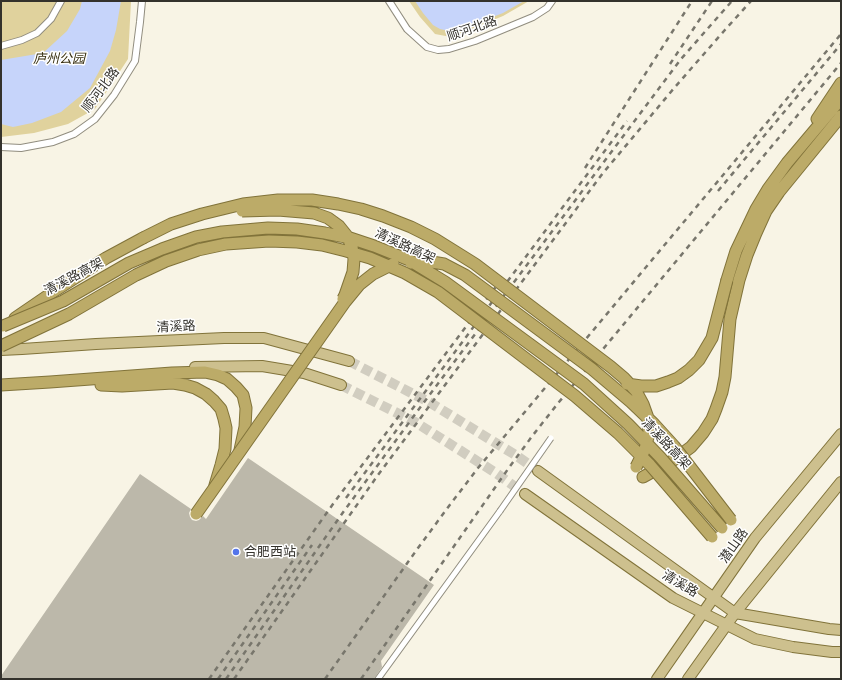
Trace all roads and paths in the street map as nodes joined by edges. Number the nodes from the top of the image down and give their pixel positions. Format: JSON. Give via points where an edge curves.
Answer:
{"nodes":[{"id":1,"x":61,"y":1,"type":"edge"},
{"id":2,"x":142,"y":1,"type":"edge"},
{"id":3,"x":389,"y":1,"type":"edge"},
{"id":4,"x":552,"y":1,"type":"edge"},
{"id":5,"x":1,"y":46,"type":"edge"},
{"id":6,"x":841,"y":83,"type":"edge"},
{"id":7,"x":841,"y":100,"type":"edge"},
{"id":8,"x":841,"y":116,"type":"edge"},
{"id":9,"x":841,"y":127,"type":"edge"},
{"id":10,"x":1,"y":147,"type":"edge"},
{"id":11,"x":787,"y":163,"type":"junction"},
{"id":12,"x":799,"y":169,"type":"junction"},
{"id":13,"x":202,"y":214,"type":"junction"},
{"id":14,"x":2,"y":327,"type":"edge"},
{"id":15,"x":1,"y":346,"type":"edge"},
{"id":16,"x":1,"y":350,"type":"edge"},
{"id":17,"x":349,"y":361,"type":"tunnel mouth"},
{"id":18,"x":592,"y":369,"type":"junction"},
{"id":19,"x":1,"y":381,"type":"edge"},
{"id":20,"x":50,"y":382,"type":"junction"},
{"id":21,"x":1,"y":385,"type":"edge"},
{"id":22,"x":341,"y":385,"type":"tunnel mouth"},
{"id":23,"x":841,"y":434,"type":"edge"},
{"id":24,"x":552,"y":438,"type":"dead end"},
{"id":25,"x":240,"y":450,"type":"junction"},
{"id":26,"x":636,"y":467,"type":"dead end"},
{"id":27,"x":538,"y":471,"type":"tunnel mouth"},
{"id":28,"x":643,"y":477,"type":"dead end"},
{"id":29,"x":841,"y":482,"type":"edge"},
{"id":30,"x":215,"y":487,"type":"junction"},
{"id":31,"x":525,"y":494,"type":"tunnel mouth"},
{"id":32,"x":731,"y":520,"type":"dead end"},
{"id":33,"x":722,"y":528,"type":"dead end"},
{"id":34,"x":712,"y":537,"type":"dead end"},
{"id":35,"x":714,"y":598,"type":"junction"},
{"id":36,"x":703,"y":613,"type":"junction"},
{"id":37,"x":735,"y":613,"type":"junction"},
{"id":38,"x":727,"y":624,"type":"junction"},
{"id":39,"x":841,"y":630,"type":"edge"},
{"id":40,"x":841,"y":652,"type":"edge"},
{"id":41,"x":378,"y":679,"type":"edge"},
{"id":42,"x":657,"y":679,"type":"edge"},
{"id":43,"x":688,"y":679,"type":"edge"}],
"edges":[{"from":1,"to":5,"type":"street","via":[[51,19],[37,33]]},
{"from":2,"to":10,"type":"street","name":"顺河北路","via":[[135,61],[95,119],[74,134],[53,142],[21,148]]},
{"from":3,"to":4,"type":"street","name":"顺河北路","via":[[407,29],[427,47],[438,50],[475,41],[533,17],[547,8]]},
{"from":6,"to":11,"type":"highway"},
{"from":7,"to":11,"type":"highway"},
{"from":8,"to":12,"type":"highway"},
{"from":9,"to":12,"type":"highway"},
{"from":11,"to":18,"type":"highway","bridge":true,"via":[[756,209],[736,251],[712,338],[699,360],[678,378],[656,386],[627,384]]},
{"from":12,"to":28,"type":"highway","bridge":true,"via":[[766,212],[747,254],[730,319],[722,392],[712,419],[691,447]]},
{"from":13,"to":14,"type":"highway","bridge":true,"via":[[171,224],[106,258]]},
{"from":13,"to":26,"type":"highway","bridge":true,"via":[[257,202],[312,200],[361,209],[411,227],[435,239],[475,264],[598,357],[636,390],[648,418],[649,432],[645,449]]},
{"from":13,"to":30,"type":"highway","bridge":true,"via":[[244,210],[314,213],[328,218],[339,226],[352,247],[354,259],[346,295],[332,321]]},
{"from":14,"to":33,"type":"highway","name":"清溪路高架","bridge":true,"via":[[63,301],[129,263],[162,248],[196,237],[268,228],[297,229],[350,238],[409,260],[445,282],[584,384],[660,457]]},
{"from":15,"to":34,"type":"highway","name":"清溪路高架","bridge":true,"via":[[69,314],[136,275],[198,250],[226,244],[269,241],[322,245],[346,251],[405,273],[438,292],[575,396],[650,465]]},
{"from":16,"to":17,"type":"main road","name":"清溪路","via":[[264,338]]},
{"from":18,"to":25,"type":"highway","bridge":true,"via":[[465,275],[444,264],[393,264],[373,274],[359,285]]},
{"from":18,"to":32,"type":"highway","bridge":true,"via":[[654,424]]},
{"from":19,"to":22,"type":"main road","via":[[186,367],[262,366],[304,373]]},
{"from":20,"to":21,"type":"highway"},
{"from":20,"to":25,"type":"highway","via":[[205,372],[218,375],[227,379],[243,395],[246,427]]},
{"from":20,"to":30,"type":"highway","via":[[122,386],[173,383],[195,388],[206,394],[221,409],[226,428],[225,449]]},
{"from":23,"to":35,"type":"main road","name":"潜山路","via":[[755,538]]},
{"from":24,"to":41,"type":"street","bridge":true},
{"from":25,"to":30,"type":"highway","bridge":true,"via":[[196,514]]},
{"from":27,"to":35,"type":"main road","name":"清溪路"},
{"from":29,"to":37,"type":"main road"},
{"from":31,"to":36,"type":"main road","name":"清溪路","via":[[673,598]]},
{"from":35,"to":36,"type":"main road","name":"潜山路"},
{"from":35,"to":37,"type":"main road","name":"清溪路"},
{"from":36,"to":38,"type":"main road","name":"清溪路"},
{"from":36,"to":42,"type":"main road","name":"潜山路"},
{"from":37,"to":38,"type":"main road"},
{"from":37,"to":39,"type":"main road","name":"清溪路"},
{"from":38,"to":40,"type":"main road","name":"清溪路","via":[[755,639],[793,647]]},
{"from":38,"to":43,"type":"main road"}]}
